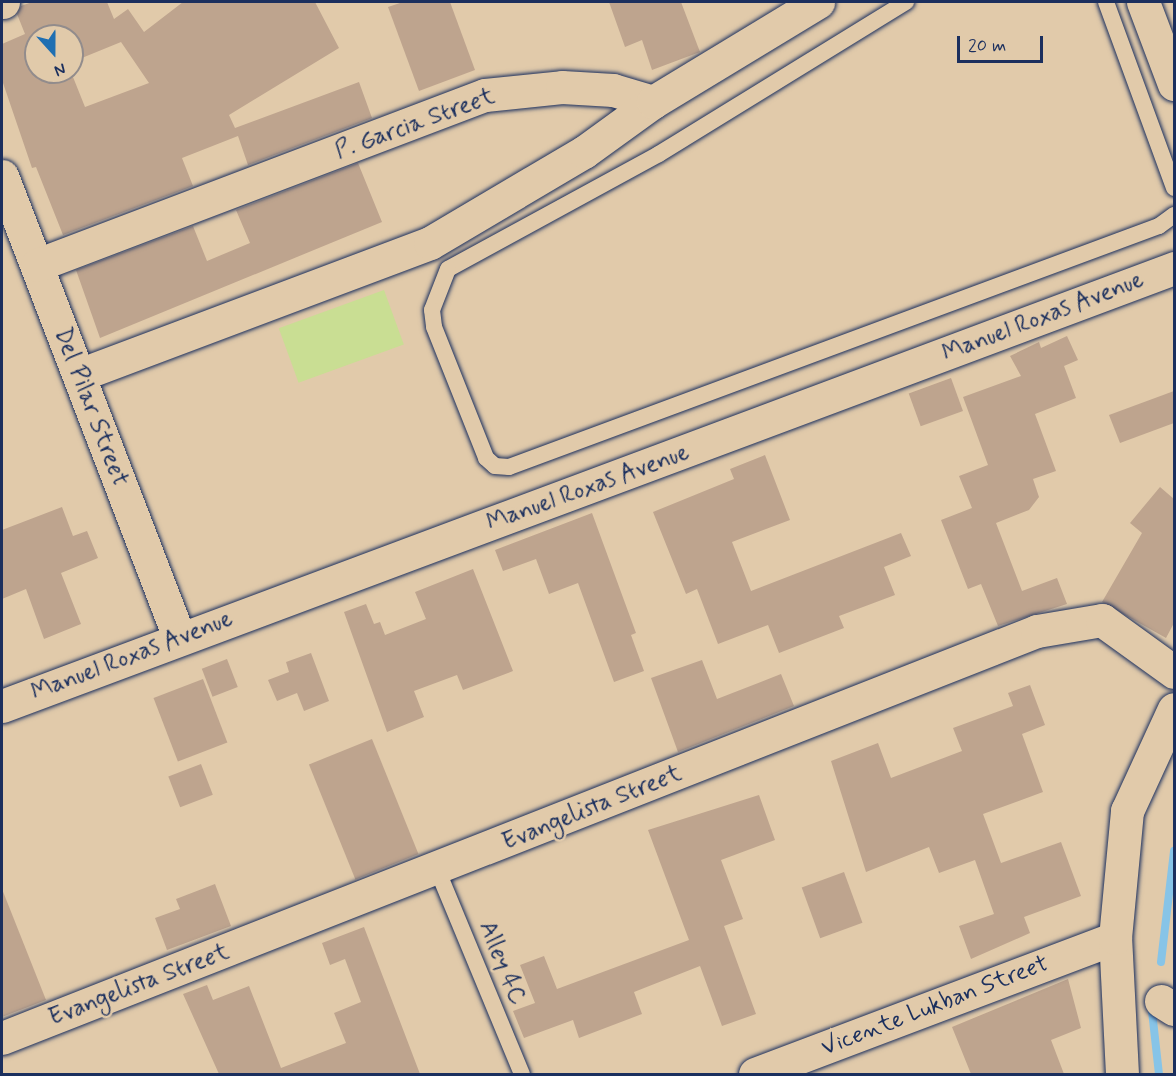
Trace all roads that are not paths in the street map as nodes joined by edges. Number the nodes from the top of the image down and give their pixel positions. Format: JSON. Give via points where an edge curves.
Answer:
{"nodes":[{"id":1,"x":818,"y":2,"type":"edge"},
{"id":2,"x":906,"y":2,"type":"edge"},
{"id":3,"x":1106,"y":2,"type":"edge"},
{"id":4,"x":1143,"y":2,"type":"edge"},
{"id":5,"x":1174,"y":84,"type":"edge"},
{"id":6,"x":653,"y":102,"type":"junction"},
{"id":7,"x":2,"y":176,"type":"edge"},
{"id":8,"x":1174,"y":188,"type":"edge"},
{"id":9,"x":1174,"y":215,"type":"edge"},
{"id":10,"x":37,"y":265,"type":"junction"},
{"id":11,"x":1174,"y":268,"type":"edge"},
{"id":12,"x":79,"y":375,"type":"junction"},
{"id":13,"x":179,"y":638,"type":"junction"},
{"id":14,"x":1174,"y":672,"type":"edge"},
{"id":15,"x":2,"y":706,"type":"edge"},
{"id":16,"x":1174,"y":709,"type":"edge"},
{"id":17,"x":437,"y":869,"type":"junction"},
{"id":18,"x":1115,"y":938,"type":"junction"},
{"id":19,"x":2,"y":1038,"type":"edge"},
{"id":20,"x":522,"y":1074,"type":"edge"},
{"id":21,"x":755,"y":1074,"type":"edge"},
{"id":22,"x":1122,"y":1074,"type":"edge"}],
"edges":[{"from":1,"to":6,"type":"street"},
{"from":2,"to":9,"type":"lane","via":[[659,154],[448,269],[435,299],[434,327],[486,458],[495,466],[509,467],[1159,226]]},
{"from":3,"to":8,"type":"lane"},
{"from":4,"to":5,"type":"street"},
{"from":6,"to":10,"type":"street","name":"P. Garcia Street","via":[[613,90],[562,87],[484,95]]},
{"from":6,"to":12,"type":"street","via":[[584,153],[430,243]]},
{"from":7,"to":10,"type":"street","name":"Del Pilar Street"},
{"from":10,"to":12,"type":"street","name":"Del Pilar Street"},
{"from":11,"to":13,"type":"street","name":"Manuel Roxas Avenue"},
{"from":12,"to":13,"type":"street","name":"Del Pilar Street"},
{"from":13,"to":15,"type":"street","name":"Manuel Roxas Avenue"},
{"from":14,"to":17,"type":"street","name":"Evangelista Street","via":[[1102,620],[1037,631]]},
{"from":16,"to":18,"type":"street","via":[[1127,811]]},
{"from":17,"to":19,"type":"street","name":"Evangelista Street"},
{"from":17,"to":20,"type":"lane","name":"Alley 4C"},
{"from":18,"to":21,"type":"street","name":"Vicente Lukban Street"},
{"from":18,"to":22,"type":"street"}]}
